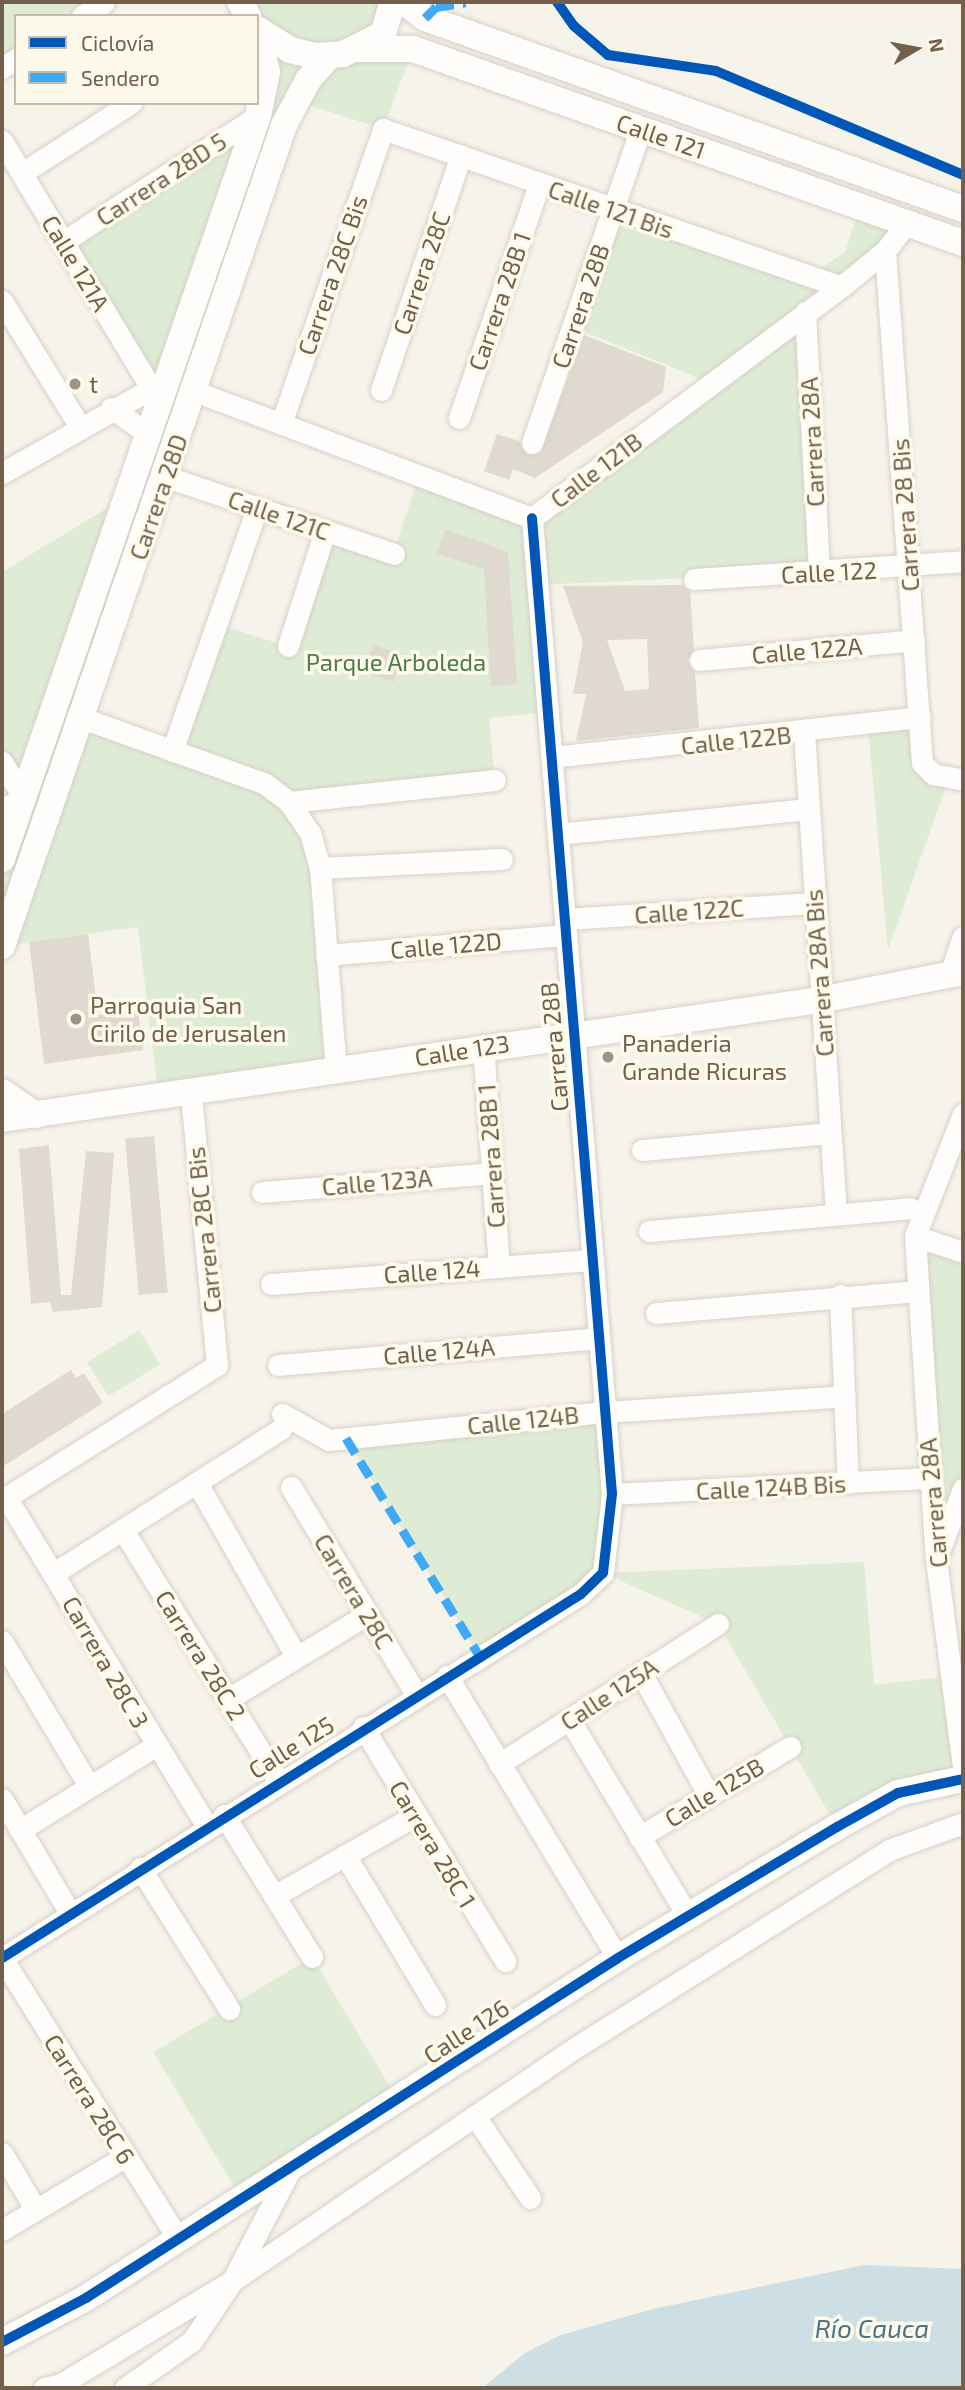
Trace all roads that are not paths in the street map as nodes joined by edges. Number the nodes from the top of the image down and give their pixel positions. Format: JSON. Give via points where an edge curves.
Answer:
{"nodes":[{"id":1,"x":104,"y":2,"type":"edge"},
{"id":2,"x":393,"y":2,"type":"edge"},
{"id":3,"x":404,"y":2,"type":"edge"},
{"id":4,"x":85,"y":14,"type":"edge"},
{"id":5,"x":259,"y":24,"type":"edge"},
{"id":6,"x":259,"y":49,"type":"edge"},
{"id":7,"x":355,"y":50,"type":"junction"},
{"id":8,"x":329,"y":56,"type":"junction"},
{"id":9,"x":128,"y":105,"type":"edge"},
{"id":10,"x":258,"y":116,"type":"junction"},
{"id":11,"x":383,"y":129,"type":"joint"},
{"id":12,"x":641,"y":130,"type":"junction"},
{"id":13,"x":2,"y":141,"type":"edge"},
{"id":14,"x":461,"y":155,"type":"junction"},
{"id":15,"x":22,"y":173,"type":"junction"},
{"id":16,"x":539,"y":184,"type":"junction"},
{"id":17,"x":963,"y":209,"type":"edge"},
{"id":18,"x":613,"y":211,"type":"junction"},
{"id":19,"x":907,"y":223,"type":"junction"},
{"id":20,"x":64,"y":242,"type":"junction"},
{"id":21,"x":963,"y":243,"type":"edge"},
{"id":22,"x":885,"y":251,"type":"junction"},
{"id":23,"x":841,"y":287,"type":"junction"},
{"id":24,"x":2,"y":301,"type":"edge"},
{"id":25,"x":805,"y":312,"type":"junction"},
{"id":26,"x":158,"y":384,"type":"junction"},
{"id":27,"x":381,"y":390,"type":"dead end"},
{"id":28,"x":194,"y":391,"type":"junction"},
{"id":29,"x":111,"y":408,"type":"junction"},
{"id":30,"x":459,"y":418,"type":"dead end"},
{"id":31,"x":282,"y":421,"type":"junction"},
{"id":32,"x":80,"y":427,"type":"junction"},
{"id":33,"x":147,"y":433,"type":"junction"},
{"id":34,"x":532,"y":443,"type":"dead end"},
{"id":35,"x":3,"y":469,"type":"edge"},
{"id":36,"x":164,"y":476,"type":"junction"},
{"id":37,"x":257,"y":508,"type":"junction"},
{"id":38,"x":532,"y":518,"type":"junction"},
{"id":39,"x":325,"y":531,"type":"junction"},
{"id":40,"x":394,"y":554,"type":"dead end"},
{"id":41,"x":963,"y":561,"type":"edge"},
{"id":42,"x":908,"y":567,"type":"junction"},
{"id":43,"x":819,"y":572,"type":"junction"},
{"id":44,"x":694,"y":579,"type":"dead end"},
{"id":45,"x":914,"y":640,"type":"junction"},
{"id":46,"x":288,"y":646,"type":"dead end"},
{"id":47,"x":700,"y":660,"type":"dead end"},
{"id":48,"x":920,"y":717,"type":"junction"},
{"id":49,"x":82,"y":718,"type":"junction"},
{"id":50,"x":804,"y":732,"type":"junction"},
{"id":51,"x":172,"y":751,"type":"junction"},
{"id":52,"x":552,"y":757,"type":"junction"},
{"id":53,"x":2,"y":762,"type":"edge"},
{"id":54,"x":495,"y":780,"type":"dead end"},
{"id":55,"x":963,"y":780,"type":"edge"},
{"id":56,"x":289,"y":802,"type":"junction"},
{"id":57,"x":13,"y":804,"type":"edge"},
{"id":58,"x":808,"y":809,"type":"junction"},
{"id":59,"x":558,"y":834,"type":"junction"},
{"id":60,"x":2,"y":859,"type":"edge"},
{"id":61,"x":502,"y":859,"type":"dead end"},
{"id":62,"x":320,"y":868,"type":"junction"},
{"id":63,"x":814,"y":903,"type":"junction"},
{"id":64,"x":566,"y":927,"type":"junction"},
{"id":65,"x":963,"y":937,"type":"edge"},
{"id":66,"x":2,"y":946,"type":"edge"},
{"id":67,"x":326,"y":955,"type":"junction"},
{"id":68,"x":956,"y":973,"type":"edge"},
{"id":69,"x":820,"y":1000,"type":"junction"},
{"id":70,"x":574,"y":1034,"type":"junction"},
{"id":71,"x":483,"y":1045,"type":"junction"},
{"id":72,"x":336,"y":1070,"type":"junction"},
{"id":73,"x":2,"y":1092,"type":"edge"},
{"id":74,"x":191,"y":1096,"type":"junction"},
{"id":75,"x":963,"y":1114,"type":"edge"},
{"id":76,"x":36,"y":1115,"type":"junction"},
{"id":77,"x":2,"y":1119,"type":"edge"},
{"id":78,"x":830,"y":1133,"type":"junction"},
{"id":79,"x":642,"y":1150,"type":"dead end"},
{"id":80,"x":492,"y":1172,"type":"junction"},
{"id":81,"x":262,"y":1192,"type":"dead end"},
{"id":82,"x":911,"y":1208,"type":"dead end"},
{"id":83,"x":836,"y":1213,"type":"junction"},
{"id":84,"x":649,"y":1231,"type":"dead end"},
{"id":85,"x":915,"y":1236,"type":"junction"},
{"id":86,"x":963,"y":1252,"type":"edge"},
{"id":87,"x":593,"y":1260,"type":"junction"},
{"id":88,"x":499,"y":1266,"type":"junction"},
{"id":89,"x":271,"y":1284,"type":"dead end"},
{"id":90,"x":916,"y":1291,"type":"junction"},
{"id":91,"x":840,"y":1295,"type":"junction"},
{"id":92,"x":656,"y":1312,"type":"dead end"},
{"id":93,"x":599,"y":1338,"type":"junction"},
{"id":94,"x":278,"y":1364,"type":"dead end"},
{"id":95,"x":844,"y":1396,"type":"junction"},
{"id":96,"x":605,"y":1412,"type":"junction"},
{"id":97,"x":930,"y":1478,"type":"junction"},
{"id":98,"x":197,"y":1483,"type":"junction"},
{"id":99,"x":848,"y":1483,"type":"junction"},
{"id":100,"x":291,"y":1487,"type":"dead end"},
{"id":101,"x":963,"y":1489,"type":"edge"},
{"id":102,"x":612,"y":1494,"type":"junction"},
{"id":103,"x":4,"y":1498,"type":"edge"},
{"id":104,"x":123,"y":1530,"type":"junction"},
{"id":105,"x":936,"y":1559,"type":"junction"},
{"id":106,"x":54,"y":1573,"type":"junction"},
{"id":107,"x":603,"y":1573,"type":"joint"},
{"id":108,"x":368,"y":1614,"type":"junction"},
{"id":109,"x":718,"y":1624,"type":"dead end"},
{"id":110,"x":2,"y":1641,"type":"edge"},
{"id":111,"x":296,"y":1656,"type":"junction"},
{"id":112,"x":641,"y":1673,"type":"junction"},
{"id":113,"x":447,"y":1676,"type":"junction"},
{"id":114,"x":416,"y":1694,"type":"junction"},
{"id":115,"x":228,"y":1699,"type":"junction"},
{"id":116,"x":569,"y":1719,"type":"junction"},
{"id":117,"x":363,"y":1727,"type":"junction"},
{"id":118,"x":155,"y":1746,"type":"junction"},
{"id":119,"x":789,"y":1747,"type":"dead end"},
{"id":120,"x":499,"y":1764,"type":"junction"},
{"id":121,"x":963,"y":1768,"type":"edge"},
{"id":122,"x":963,"y":1779,"type":"edge"},
{"id":123,"x":278,"y":1780,"type":"junction"},
{"id":124,"x":89,"y":1786,"type":"junction"},
{"id":125,"x":708,"y":1794,"type":"junction"},
{"id":126,"x":2,"y":1800,"type":"edge"},
{"id":127,"x":414,"y":1816,"type":"junction"},
{"id":128,"x":215,"y":1820,"type":"junction"},
{"id":129,"x":963,"y":1823,"type":"edge"},
{"id":130,"x":20,"y":1830,"type":"junction"},
{"id":131,"x":639,"y":1837,"type":"junction"},
{"id":132,"x":345,"y":1855,"type":"junction"},
{"id":133,"x":139,"y":1868,"type":"junction"},
{"id":134,"x":274,"y":1896,"type":"junction"},
{"id":135,"x":70,"y":1913,"type":"junction"},
{"id":136,"x":689,"y":1918,"type":"junction"},
{"id":137,"x":312,"y":1957,"type":"dead end"},
{"id":138,"x":2,"y":1958,"type":"edge"},
{"id":139,"x":618,"y":1958,"type":"junction"},
{"id":140,"x":505,"y":1961,"type":"dead end"},
{"id":141,"x":435,"y":2004,"type":"dead end"},
{"id":142,"x":229,"y":2009,"type":"dead end"},
{"id":143,"x":475,"y":2116,"type":"junction"},
{"id":144,"x":2,"y":2153,"type":"edge"},
{"id":145,"x":126,"y":2156,"type":"junction"},
{"id":146,"x":290,"y":2170,"type":"junction"},
{"id":147,"x":530,"y":2198,"type":"dead end"},
{"id":148,"x":36,"y":2210,"type":"junction"},
{"id":149,"x":2,"y":2230,"type":"edge"},
{"id":150,"x":179,"y":2241,"type":"junction"},
{"id":151,"x":232,"y":2281,"type":"junction"},
{"id":152,"x":134,"y":2340,"type":"junction"},
{"id":153,"x":192,"y":2341,"type":"junction"},
{"id":154,"x":2,"y":2342,"type":"edge"},
{"id":155,"x":44,"y":2388,"type":"edge"},
{"id":156,"x":125,"y":2388,"type":"edge"}],
"edges":[{"from":1,"to":4,"type":"street"},
{"from":2,"to":7,"type":"street","via":[[383,34]]},
{"from":3,"to":17,"type":"street","name":"Calle 121","via":[[425,18]]},
{"from":5,"to":8,"type":"street","via":[[290,50]]},
{"from":6,"to":10,"type":"street","name":"Carrera 28D","via":[[267,72]]},
{"from":7,"to":8,"type":"street"},
{"from":7,"to":12,"type":"street","name":"Calle 121","via":[[413,49]]},
{"from":8,"to":28,"type":"street","name":"Carrera 28D","via":[[308,80],[284,125]]},
{"from":9,"to":15,"type":"street"},
{"from":10,"to":20,"type":"street","name":"Carrera 28D 5"},
{"from":10,"to":26,"type":"street","name":"Carrera 28D"},
{"from":11,"to":14,"type":"street","name":"Calle 121 Bis"},
{"from":11,"to":31,"type":"street","name":"Carrera 28C Bis"},
{"from":12,"to":18,"type":"street","name":"Carrera 28B"},
{"from":12,"to":19,"type":"street","name":"Calle 121"},
{"from":13,"to":15,"type":"street","name":"Calle 121A"},
{"from":14,"to":16,"type":"street","name":"Calle 121 Bis"},
{"from":14,"to":27,"type":"street","name":"Carrera 28C"},
{"from":15,"to":20,"type":"street","name":"Calle 121A"},
{"from":16,"to":18,"type":"street","name":"Calle 121 Bis"},
{"from":16,"to":30,"type":"street","name":"Carrera 28B 1"},
{"from":18,"to":23,"type":"street","name":"Calle 121 Bis"},
{"from":18,"to":34,"type":"street","name":"Carrera 28B"},
{"from":19,"to":21,"type":"street","name":"Calle 121"},
{"from":19,"to":22,"type":"street","name":"Calle 121B"},
{"from":20,"to":26,"type":"street","name":"Calle 121A"},
{"from":22,"to":23,"type":"street","name":"Calle 121B"},
{"from":22,"to":42,"type":"street","name":"Carrera 28 Bis"},
{"from":23,"to":25,"type":"street","name":"Calle 121B"},
{"from":24,"to":32,"type":"street"},
{"from":25,"to":38,"type":"street","name":"Calle 121B"},
{"from":25,"to":43,"type":"street","name":"Carrera 28A"},
{"from":26,"to":29,"type":"street"},
{"from":26,"to":33,"type":"street","name":"Carrera 28D"},
{"from":28,"to":31,"type":"street","name":"Calle 121B"},
{"from":28,"to":36,"type":"street","name":"Carrera 28D"},
{"from":29,"to":32,"type":"street"},
{"from":29,"to":33,"type":"street"},
{"from":31,"to":38,"type":"street","name":"Calle 121B"},
{"from":32,"to":35,"type":"street"},
{"from":33,"to":57,"type":"street","name":"Carrera 28D"},
{"from":36,"to":37,"type":"street","name":"Calle 121C"},
{"from":36,"to":49,"type":"street","name":"Carrera 28D"},
{"from":37,"to":39,"type":"street","name":"Calle 121C"},
{"from":37,"to":51,"type":"street"},
{"from":38,"to":52,"type":"street","name":"Carrera 28B"},
{"from":39,"to":40,"type":"street","name":"Calle 121C"},
{"from":39,"to":46,"type":"street"},
{"from":41,"to":42,"type":"street","name":"Calle 122"},
{"from":42,"to":43,"type":"street","name":"Calle 122"},
{"from":42,"to":45,"type":"street","name":"Carrera 28 Bis"},
{"from":43,"to":44,"type":"street","name":"Calle 122"},
{"from":45,"to":47,"type":"street","name":"Calle 122A"},
{"from":45,"to":48,"type":"street","name":"Carrera 28 Bis"},
{"from":48,"to":50,"type":"street","name":"Calle 122B"},
{"from":48,"to":55,"type":"street","name":"Carrera 28 Bis","via":[[922,763],[933,774]]},
{"from":49,"to":51,"type":"street"},
{"from":49,"to":66,"type":"street","name":"Carrera 28D"},
{"from":50,"to":52,"type":"street","name":"Calle 122B"},
{"from":50,"to":58,"type":"street","name":"Carrera 28A Bis"},
{"from":51,"to":56,"type":"street","via":[[264,782]]},
{"from":52,"to":59,"type":"street","name":"Carrera 28B"},
{"from":53,"to":57,"type":"street"},
{"from":54,"to":56,"type":"street"},
{"from":56,"to":62,"type":"street","via":[[310,833]]},
{"from":57,"to":60,"type":"street","name":"Carrera 28D"},
{"from":58,"to":59,"type":"street"},
{"from":58,"to":63,"type":"street","name":"Carrera 28A Bis"},
{"from":59,"to":64,"type":"street","name":"Carrera 28B"},
{"from":61,"to":62,"type":"street"},
{"from":62,"to":67,"type":"street"},
{"from":63,"to":64,"type":"street","name":"Calle 122C"},
{"from":63,"to":69,"type":"street","name":"Carrera 28A Bis"},
{"from":64,"to":67,"type":"street","name":"Calle 122D"},
{"from":64,"to":70,"type":"street","name":"Carrera 28B"},
{"from":65,"to":68,"type":"street"},
{"from":67,"to":72,"type":"street"},
{"from":68,"to":69,"type":"street","name":"Calle 123"},
{"from":69,"to":70,"type":"street","name":"Calle 123"},
{"from":69,"to":78,"type":"street","name":"Carrera 28A Bis"},
{"from":70,"to":71,"type":"street","name":"Calle 123"},
{"from":70,"to":87,"type":"street","name":"Carrera 28B"},
{"from":71,"to":72,"type":"street","name":"Calle 123"},
{"from":71,"to":80,"type":"street","name":"Carrera 28B 1"},
{"from":72,"to":74,"type":"street","name":"Calle 123"},
{"from":73,"to":76,"type":"street"},
{"from":74,"to":76,"type":"street","name":"Calle 123"},
{"from":74,"to":103,"type":"street","name":"Carrera 28C Bis","via":[[217,1365]]},
{"from":75,"to":85,"type":"street"},
{"from":76,"to":77,"type":"street","name":"Calle 123"},
{"from":78,"to":79,"type":"street"},
{"from":78,"to":83,"type":"street","name":"Carrera 28A Bis"},
{"from":80,"to":81,"type":"street","name":"Calle 123A"},
{"from":80,"to":88,"type":"street","name":"Carrera 28B 1"},
{"from":82,"to":83,"type":"street"},
{"from":83,"to":84,"type":"street"},
{"from":85,"to":86,"type":"street"},
{"from":85,"to":90,"type":"street","name":"Carrera 28A"},
{"from":87,"to":88,"type":"street","name":"Calle 124"},
{"from":87,"to":93,"type":"street","name":"Carrera 28B"},
{"from":88,"to":89,"type":"street","name":"Calle 124"},
{"from":90,"to":91,"type":"street"},
{"from":90,"to":97,"type":"street","name":"Carrera 28A"},
{"from":91,"to":92,"type":"street"},
{"from":91,"to":95,"type":"street"},
{"from":93,"to":94,"type":"street","name":"Calle 124A"},
{"from":93,"to":96,"type":"street","name":"Carrera 28B"},
{"from":95,"to":96,"type":"street","name":"Calle 124B"},
{"from":95,"to":99,"type":"street"},
{"from":96,"to":98,"type":"street","name":"Calle 124B","via":[[329,1440],[282,1422]]},
{"from":96,"to":102,"type":"street","name":"Carrera 28B"},
{"from":97,"to":99,"type":"street","name":"Calle 124B Bis"},
{"from":97,"to":105,"type":"street","name":"Carrera 28A"},
{"from":98,"to":104,"type":"street"},
{"from":98,"to":111,"type":"street"},
{"from":99,"to":102,"type":"street","name":"Calle 124B Bis"},
{"from":100,"to":108,"type":"street","name":"Carrera 28C"},
{"from":101,"to":105,"type":"street"},
{"from":102,"to":107,"type":"street","name":"Carrera 28B"},
{"from":103,"to":106,"type":"street","name":"Carrera 28C 3"},
{"from":104,"to":106,"type":"street"},
{"from":104,"to":115,"type":"street","name":"Carrera 28C 2"},
{"from":105,"to":121,"type":"street","name":"Carrera 28A"},
{"from":106,"to":118,"type":"street","name":"Carrera 28C 3"},
{"from":107,"to":113,"type":"street","name":"Calle 125","via":[[581,1594]]},
{"from":108,"to":111,"type":"street"},
{"from":108,"to":114,"type":"street","name":"Carrera 28C"},
{"from":109,"to":112,"type":"street","name":"Calle 125A"},
{"from":110,"to":124,"type":"street"},
{"from":111,"to":115,"type":"street"},
{"from":112,"to":116,"type":"street","name":"Calle 125A"},
{"from":112,"to":125,"type":"street"},
{"from":113,"to":114,"type":"street","name":"Calle 125"},
{"from":113,"to":120,"type":"street"},
{"from":114,"to":117,"type":"street","name":"Calle 125"},
{"from":115,"to":123,"type":"street","name":"Carrera 28C 2"},
{"from":116,"to":120,"type":"street","name":"Calle 125A"},
{"from":116,"to":131,"type":"street"},
{"from":117,"to":123,"type":"street","name":"Calle 125"},
{"from":117,"to":127,"type":"street","name":"Carrera 28C 1"},
{"from":118,"to":124,"type":"street"},
{"from":118,"to":128,"type":"street","name":"Carrera 28C 3"},
{"from":119,"to":125,"type":"street","name":"Calle 125B"},
{"from":120,"to":139,"type":"street"},
{"from":122,"to":136,"type":"street","name":"Calle 126","via":[[898,1793]]},
{"from":123,"to":128,"type":"street","name":"Calle 125"},
{"from":124,"to":130,"type":"street"},
{"from":125,"to":131,"type":"street","name":"Calle 125B"},
{"from":126,"to":130,"type":"street"},
{"from":127,"to":132,"type":"street"},
{"from":127,"to":140,"type":"street","name":"Carrera 28C 1"},
{"from":128,"to":133,"type":"street","name":"Calle 125"},
{"from":128,"to":134,"type":"street","name":"Carrera 28C 3"},
{"from":129,"to":143,"type":"street","via":[[889,1850]]},
{"from":130,"to":135,"type":"street"},
{"from":131,"to":136,"type":"street"},
{"from":132,"to":134,"type":"street"},
{"from":132,"to":141,"type":"street"},
{"from":133,"to":135,"type":"street","name":"Calle 125"},
{"from":133,"to":142,"type":"street"},
{"from":134,"to":137,"type":"street","name":"Carrera 28C 3"},
{"from":135,"to":138,"type":"street","name":"Calle 125"},
{"from":136,"to":139,"type":"street","name":"Calle 126"},
{"from":138,"to":145,"type":"street","name":"Carrera 28C 6"},
{"from":139,"to":146,"type":"street","name":"Calle 126"},
{"from":143,"to":147,"type":"street"},
{"from":143,"to":151,"type":"street"},
{"from":144,"to":148,"type":"street"},
{"from":145,"to":148,"type":"street"},
{"from":145,"to":150,"type":"street","name":"Carrera 28C 6"},
{"from":146,"to":150,"type":"street","name":"Calle 126"},
{"from":146,"to":151,"type":"street"},
{"from":148,"to":149,"type":"street"},
{"from":150,"to":154,"type":"street","name":"Calle 126"},
{"from":151,"to":152,"type":"street"},
{"from":151,"to":153,"type":"street"},
{"from":152,"to":153,"type":"street"},
{"from":152,"to":155,"type":"street","via":[[61,2384]]},
{"from":153,"to":156,"type":"street"}]}
